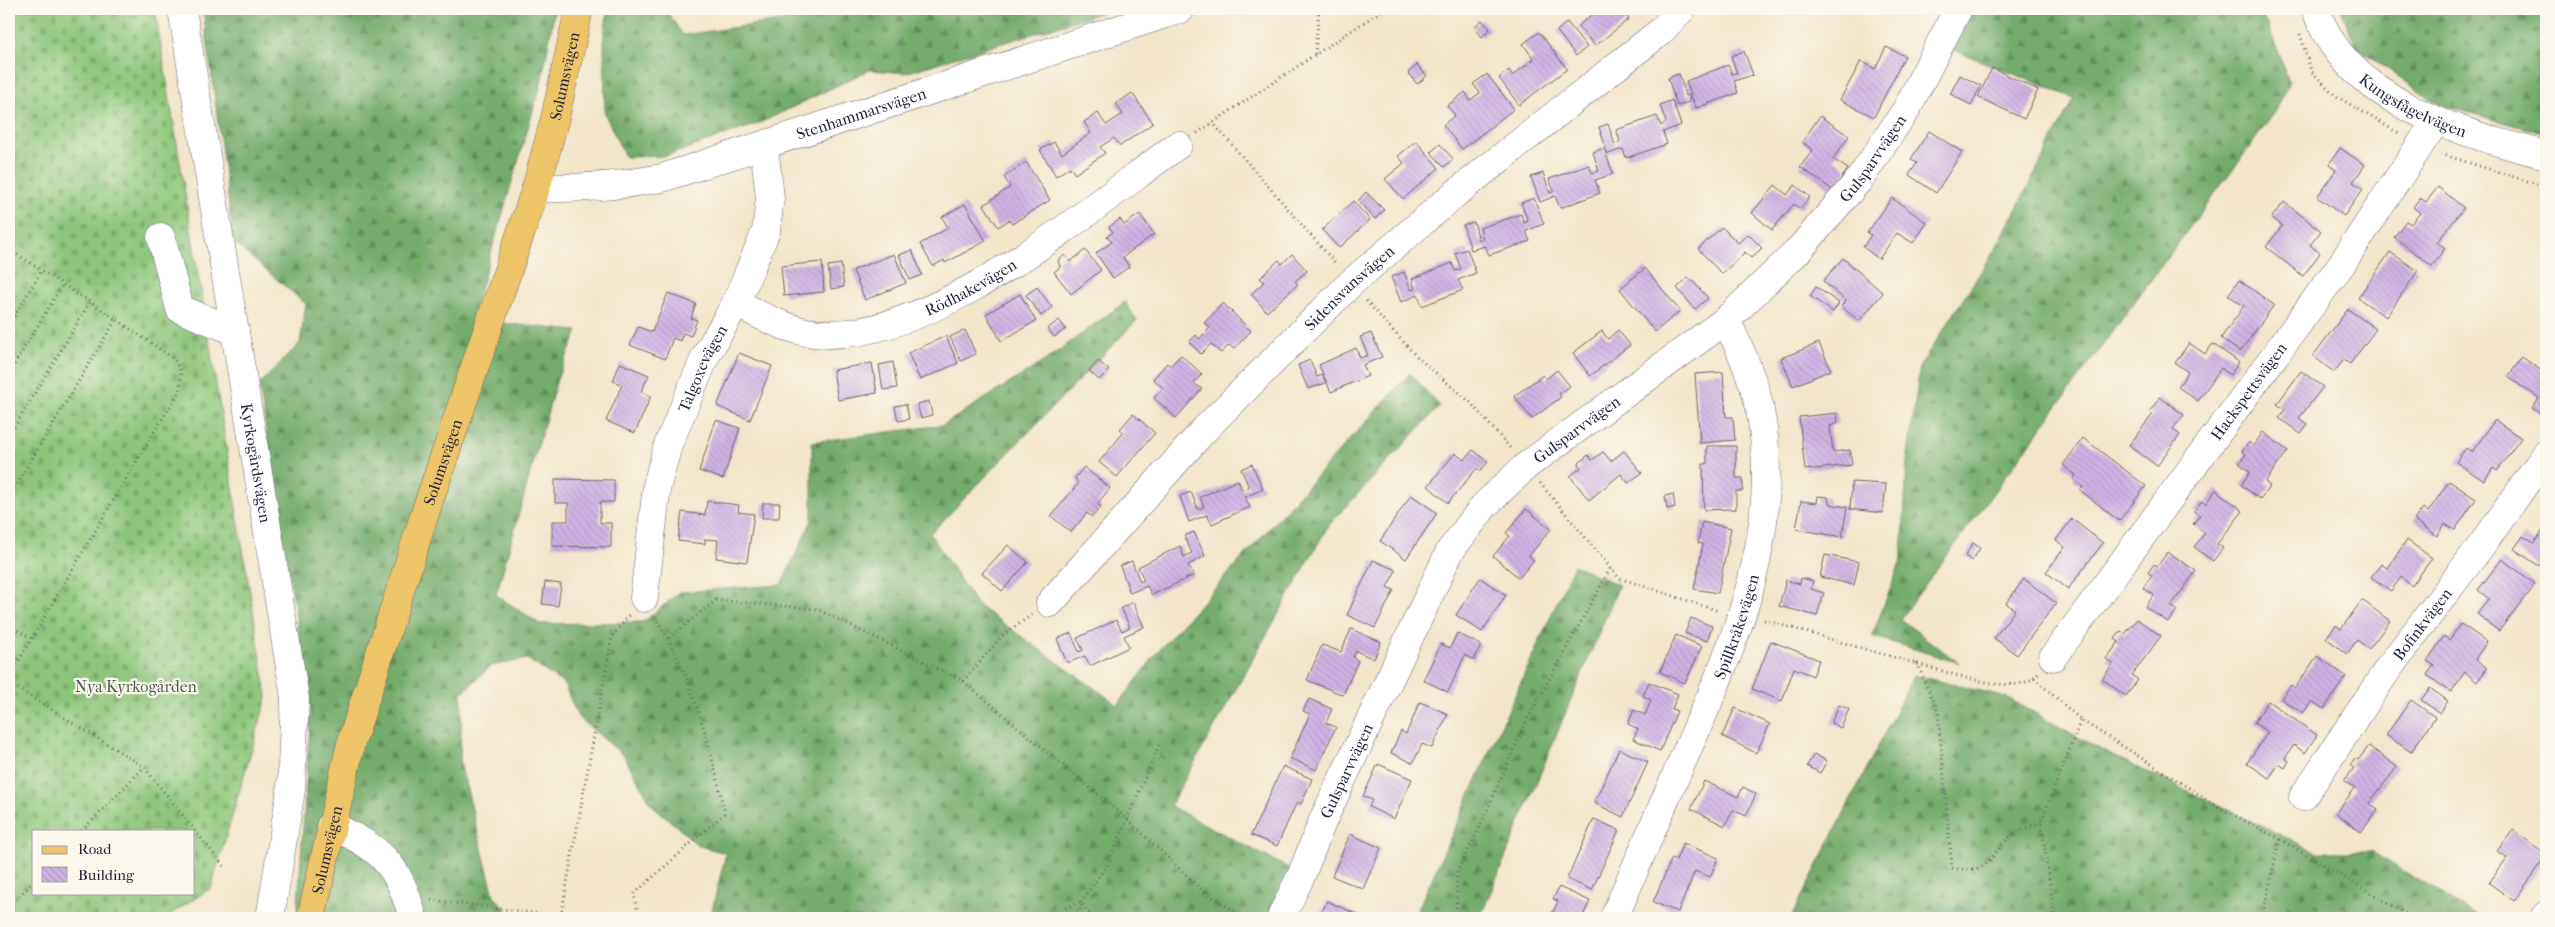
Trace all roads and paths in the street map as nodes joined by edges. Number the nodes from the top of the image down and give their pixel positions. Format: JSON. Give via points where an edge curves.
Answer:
{"nodes":[{"id":1,"x":182,"y":9,"type":"edge"},
{"id":2,"x":579,"y":9,"type":"edge"},
{"id":3,"x":1181,"y":9,"type":"edge"},
{"id":4,"x":1319,"y":9,"type":"edge"},
{"id":5,"x":1384,"y":9,"type":"edge"},
{"id":6,"x":1682,"y":9,"type":"edge"},
{"id":7,"x":1958,"y":9,"type":"edge"},
{"id":8,"x":2316,"y":9,"type":"edge"},
{"id":9,"x":1315,"y":54,"type":"junction"},
{"id":10,"x":2436,"y":121,"type":"junction"},
{"id":11,"x":764,"y":146,"type":"junction"},
{"id":12,"x":1178,"y":146,"type":"dead end"},
{"id":13,"x":2546,"y":155,"type":"edge"},
{"id":14,"x":536,"y":188,"type":"junction"},
{"id":15,"x":161,"y":237,"type":"dead end"},
{"id":16,"x":9,"y":249,"type":"edge"},
{"id":17,"x":42,"y":270,"type":"junction"},
{"id":18,"x":1351,"y":283,"type":"junction"},
{"id":19,"x":63,"y":284,"type":"junction"},
{"id":20,"x":90,"y":302,"type":"junction"},
{"id":21,"x":736,"y":303,"type":"junction"},
{"id":22,"x":116,"y":319,"type":"junction"},
{"id":23,"x":1726,"y":320,"type":"junction"},
{"id":24,"x":9,"y":325,"type":"edge"},
{"id":25,"x":235,"y":331,"type":"junction"},
{"id":26,"x":9,"y":373,"type":"edge"},
{"id":27,"x":9,"y":436,"type":"edge"},
{"id":28,"x":2546,"y":454,"type":"edge"},
{"id":29,"x":1526,"y":466,"type":"junction"},
{"id":30,"x":9,"y":497,"type":"edge"},
{"id":31,"x":1610,"y":569,"type":"junction"},
{"id":32,"x":644,"y":598,"type":"joint"},
{"id":33,"x":1050,"y":603,"type":"joint"},
{"id":34,"x":1743,"y":616,"type":"junction"},
{"id":35,"x":9,"y":624,"type":"edge"},
{"id":36,"x":31,"y":638,"type":"junction"},
{"id":37,"x":2052,"y":657,"type":"joint"},
{"id":38,"x":1917,"y":663,"type":"junction"},
{"id":39,"x":9,"y":677,"type":"edge"},
{"id":40,"x":2034,"y":678,"type":"junction"},
{"id":41,"x":962,"y":682,"type":"junction"},
{"id":42,"x":9,"y":683,"type":"edge"},
{"id":43,"x":2081,"y":720,"type":"junction"},
{"id":44,"x":1160,"y":743,"type":"dead end"},
{"id":45,"x":144,"y":766,"type":"junction"},
{"id":46,"x":2303,"y":797,"type":"dead end"},
{"id":47,"x":1126,"y":818,"type":"junction"},
{"id":48,"x":2041,"y":822,"type":"junction"},
{"id":49,"x":331,"y":825,"type":"junction"},
{"id":50,"x":83,"y":830,"type":"edge"},
{"id":51,"x":195,"y":830,"type":"edge"},
{"id":52,"x":195,"y":830,"type":"edge"},
{"id":53,"x":2280,"y":839,"type":"junction"},
{"id":54,"x":226,"y":869,"type":"dead end"},
{"id":55,"x":32,"y":883,"type":"edge"},
{"id":56,"x":1081,"y":902,"type":"junction"},
{"id":57,"x":9,"y":907,"type":"edge"},
{"id":58,"x":410,"y":908,"type":"edge"},
{"id":59,"x":1282,"y":915,"type":"dead end"},
{"id":60,"x":561,"y":916,"type":"junction"},
{"id":61,"x":270,"y":918,"type":"edge"},
{"id":62,"x":311,"y":918,"type":"edge"},
{"id":63,"x":574,"y":918,"type":"edge"},
{"id":64,"x":639,"y":918,"type":"edge"},
{"id":65,"x":1062,"y":918,"type":"edge"},
{"id":66,"x":1093,"y":918,"type":"edge"},
{"id":67,"x":1245,"y":918,"type":"edge"},
{"id":68,"x":1456,"y":918,"type":"edge"},
{"id":69,"x":1614,"y":918,"type":"edge"},
{"id":70,"x":2057,"y":918,"type":"edge"},
{"id":71,"x":2265,"y":918,"type":"edge"},
{"id":72,"x":2413,"y":918,"type":"edge"}],
"edges":[{"from":1,"to":25,"type":"street","name":"Kyrkogårdsvägen"},
{"from":2,"to":14,"type":"main road","name":"Solumsvägen"},
{"from":3,"to":11,"type":"street","name":"Stenhammarsvägen"},
{"from":4,"to":9,"type":"path"},
{"from":5,"to":9,"type":"path"},
{"from":6,"to":18,"type":"street","name":"Sidensvansvägen","via":[[1660,32],[1455,194]]},
{"from":7,"to":23,"type":"street","name":"Gulsparvvägen","via":[[1906,110],[1860,180],[1798,252]]},
{"from":8,"to":10,"type":"street","name":"Kungsfågelvägen","via":[[2332,43],[2348,66],[2404,105]]},
{"from":9,"to":18,"type":"path","via":[[1212,122]]},
{"from":10,"to":13,"type":"street","name":"Kungsfågelvägen"},
{"from":10,"to":37,"type":"street","name":"Hackspettsvägen","via":[[2341,265]]},
{"from":11,"to":14,"type":"street","name":"Stenhammarsvägen","via":[[653,180],[616,187]]},
{"from":11,"to":21,"type":"street","name":"Talgoxevägen","via":[[770,185],[766,231]]},
{"from":12,"to":21,"type":"street","name":"Rödhakevägen","via":[[1019,260],[902,322],[849,333],[806,332],[775,322]]},
{"from":14,"to":49,"type":"main road","name":"Solumsvägen","via":[[394,608],[351,743]]},
{"from":15,"to":25,"type":"street","via":[[180,309]]},
{"from":16,"to":17,"type":"path"},
{"from":17,"to":19,"type":"path"},
{"from":17,"to":24,"type":"path"},
{"from":18,"to":29,"type":"path","via":[[1417,357],[1470,402]]},
{"from":18,"to":33,"type":"street","name":"Sidensvansvägen","via":[[1205,429]]},
{"from":19,"to":20,"type":"path"},
{"from":19,"to":26,"type":"path"},
{"from":20,"to":22,"type":"path"},
{"from":20,"to":27,"type":"path"},
{"from":21,"to":32,"type":"street","name":"Talgoxevägen","via":[[705,356],[668,445],[657,485]]},
{"from":22,"to":30,"type":"path"},
{"from":22,"to":36,"type":"path","via":[[174,360],[181,371],[180,391]]},
{"from":23,"to":29,"type":"street","name":"Gulsparvvägen"},
{"from":23,"to":34,"type":"street","name":"Spillkråkevägen","via":[[1747,362],[1759,406],[1764,451],[1760,549]]},
{"from":25,"to":61,"type":"street","name":"Kyrkogårdsvägen","via":[[295,698],[291,790]]},
{"from":28,"to":46,"type":"street","name":"Bofinkvägen","via":[[2390,666]]},
{"from":29,"to":31,"type":"path"},
{"from":29,"to":59,"type":"street","name":"Gulsparvvägen","via":[[1484,506],[1450,551]]},
{"from":31,"to":34,"type":"path","via":[[1629,582]]},
{"from":31,"to":68,"type":"path","via":[[1526,722],[1457,872]]},
{"from":32,"to":60,"type":"path","via":[[612,637]]},
{"from":33,"to":41,"type":"path","via":[[1003,635]]},
{"from":34,"to":38,"type":"path"},
{"from":34,"to":69,"type":"street","name":"Spillkråkevägen"},
{"from":35,"to":36,"type":"path"},
{"from":36,"to":39,"type":"path"},
{"from":37,"to":40,"type":"path"},
{"from":38,"to":40,"type":"path","via":[[1994,683],[2025,683]]},
{"from":38,"to":48,"type":"path","via":[[1938,712],[1952,868],[1969,871],[1988,864],[2012,835]]},
{"from":40,"to":43,"type":"path"},
{"from":41,"to":47,"type":"path"},
{"from":41,"to":64,"type":"path","via":[[817,608],[716,600],[669,638],[686,672],[710,748],[725,813],[634,894]]},
{"from":42,"to":45,"type":"path"},
{"from":43,"to":48,"type":"path"},
{"from":43,"to":53,"type":"path","via":[[2224,810]]},
{"from":44,"to":47,"type":"path"},
{"from":45,"to":50,"type":"path"},
{"from":45,"to":52,"type":"path"},
{"from":47,"to":56,"type":"path","via":[[1107,865]]},
{"from":47,"to":67,"type":"path","via":[[1202,890]]},
{"from":48,"to":70,"type":"path"},
{"from":49,"to":58,"type":"street","via":[[380,852],[393,868]]},
{"from":49,"to":62,"type":"main road","name":"Solumsvägen"},
{"from":51,"to":54,"type":"path"},
{"from":53,"to":71,"type":"path","via":[[2263,913]]},
{"from":53,"to":72,"type":"path"},
{"from":55,"to":57,"type":"path"},
{"from":56,"to":65,"type":"path","via":[[1066,908]]},
{"from":56,"to":66,"type":"path"},
{"from":58,"to":60,"type":"path"},
{"from":60,"to":63,"type":"path"}]}
